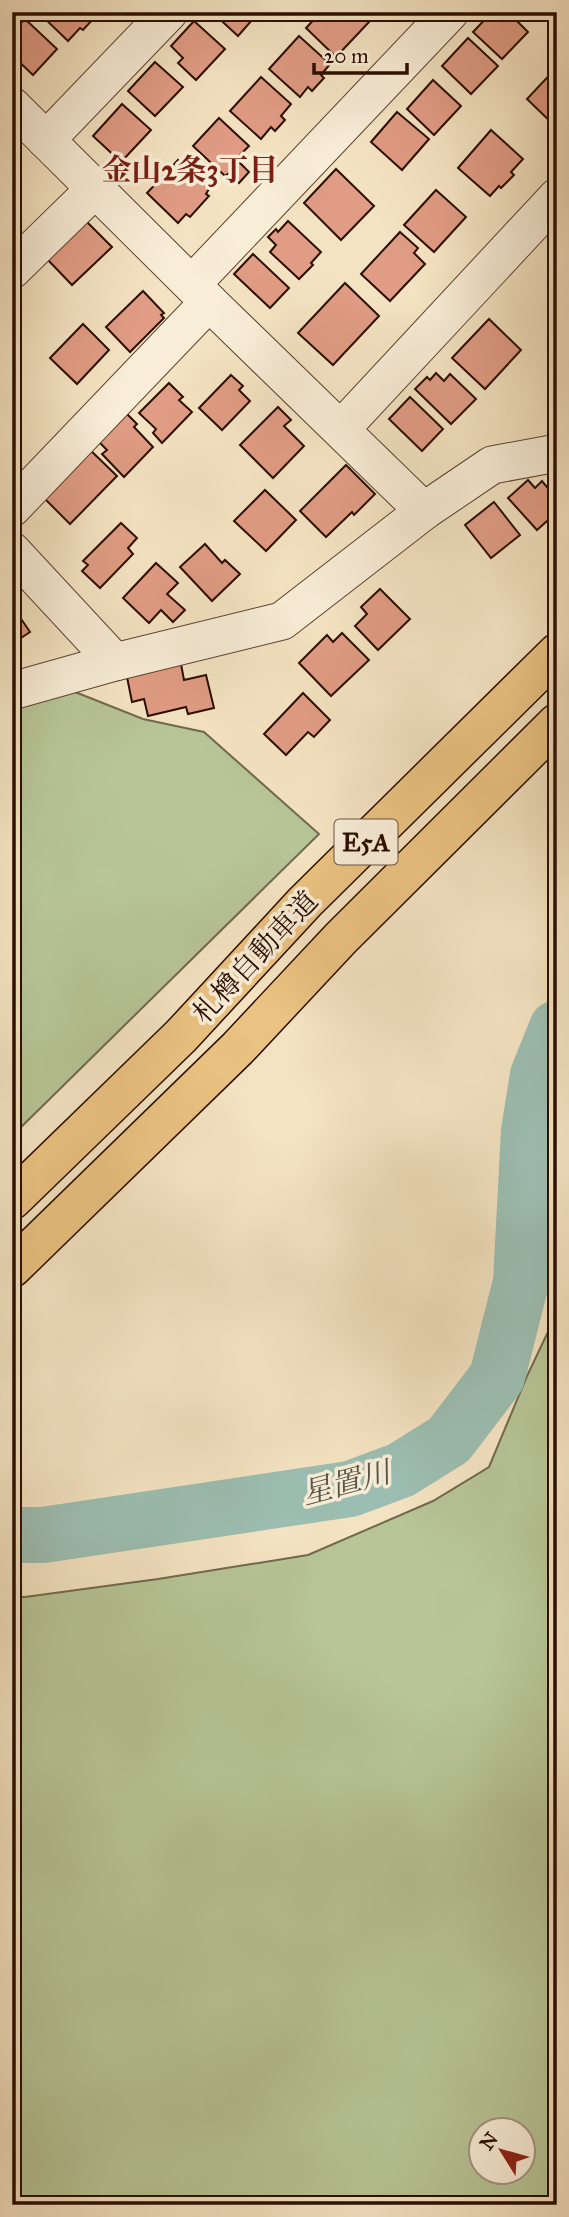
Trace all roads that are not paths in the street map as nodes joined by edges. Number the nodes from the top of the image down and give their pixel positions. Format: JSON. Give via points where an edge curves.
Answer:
{"nodes":[{"id":1,"x":169,"y":12,"type":"edge"},
{"id":2,"x":450,"y":12,"type":"edge"},
{"id":3,"x":12,"y":106,"type":"edge"},
{"id":4,"x":46,"y":140,"type":"junction"},
{"id":5,"x":95,"y":189,"type":"junction"},
{"id":6,"x":557,"y":197,"type":"edge"},
{"id":7,"x":12,"y":270,"type":"edge"},
{"id":8,"x":201,"y":293,"type":"junction"},
{"id":9,"x":341,"y":429,"type":"junction"},
{"id":10,"x":557,"y":453,"type":"edge"},
{"id":11,"x":12,"y":508,"type":"edge"},
{"id":12,"x":424,"y":511,"type":"junction"},
{"id":13,"x":12,"y":551,"type":"edge"},
{"id":14,"x":557,"y":653,"type":"edge"},
{"id":15,"x":115,"y":662,"type":"junction"},
{"id":16,"x":12,"y":691,"type":"edge"},
{"id":17,"x":557,"y":723,"type":"edge"},
{"id":18,"x":12,"y":1200,"type":"edge"},
{"id":19,"x":12,"y":1268,"type":"edge"}],
"edges":[{"from":1,"to":4,"type":"street"},
{"from":2,"to":8,"type":"street"},
{"from":3,"to":4,"type":"street"},
{"from":4,"to":5,"type":"street"},
{"from":5,"to":7,"type":"street"},
{"from":5,"to":8,"type":"street"},
{"from":6,"to":9,"type":"street"},
{"from":8,"to":9,"type":"street"},
{"from":8,"to":11,"type":"street"},
{"from":9,"to":12,"type":"street"},
{"from":10,"to":12,"type":"street","via":[[492,465]]},
{"from":12,"to":15,"type":"street","via":[[282,621]]},
{"from":13,"to":15,"type":"street"},
{"from":14,"to":18,"type":"highway","name":"札樽自動車道","number":"E5A","via":[[305,902],[181,1036]]},
{"from":15,"to":16,"type":"street"},
{"from":17,"to":19,"type":"highway","name":"札樽自動車道","number":"E5A","via":[[341,938],[238,1048]]}]}
